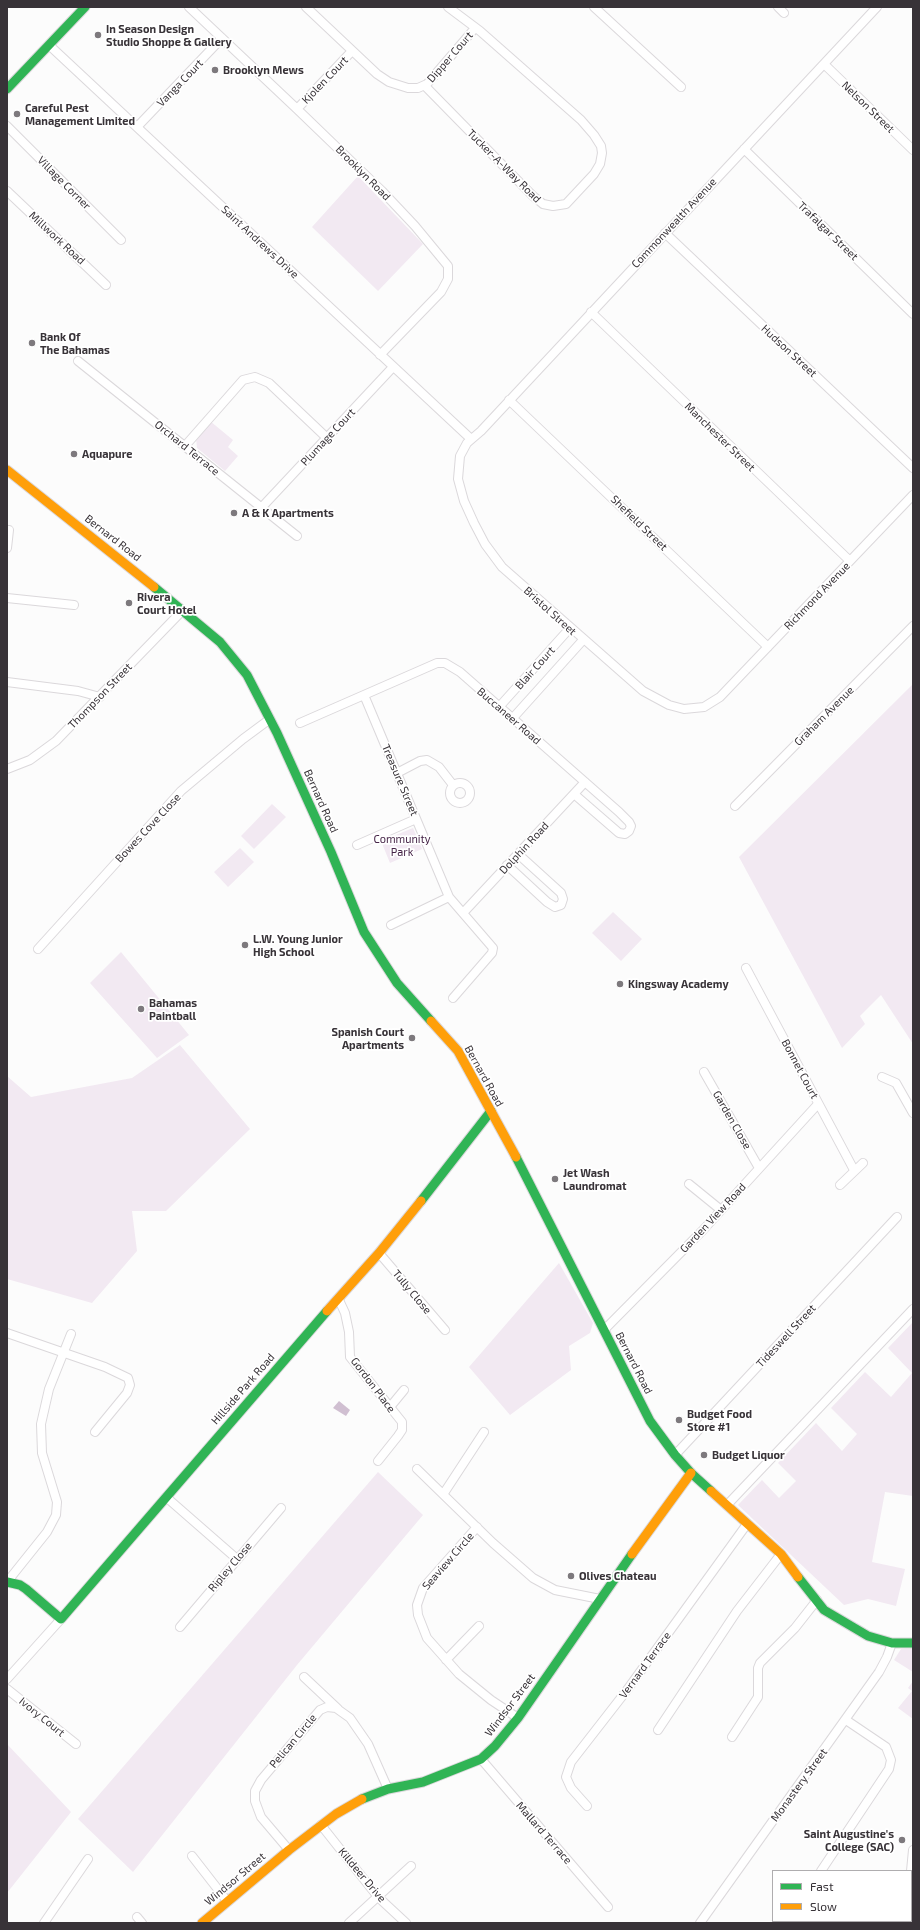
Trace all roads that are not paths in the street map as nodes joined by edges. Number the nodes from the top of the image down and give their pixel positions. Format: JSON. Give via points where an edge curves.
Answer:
{"nodes":[{"id":1,"x":85,"y":7,"type":"edge"},
{"id":2,"x":189,"y":7,"type":"edge"},
{"id":3,"x":306,"y":7,"type":"edge"},
{"id":4,"x":448,"y":7,"type":"edge"},
{"id":5,"x":594,"y":7,"type":"edge"},
{"id":6,"x":877,"y":7,"type":"edge"},
{"id":7,"x":475,"y":28,"type":"junction"},
{"id":8,"x":222,"y":38,"type":"junction"},
{"id":9,"x":49,"y":45,"type":"junction"},
{"id":10,"x":352,"y":51,"type":"junction"},
{"id":11,"x":824,"y":64,"type":"junction"},
{"id":12,"x":425,"y":86,"type":"junction"},
{"id":13,"x":681,"y":87,"type":"dead end"},
{"id":14,"x":7,"y":90,"type":"edge"},
{"id":15,"x":297,"y":108,"type":"junction"},
{"id":16,"x":7,"y":126,"type":"edge"},
{"id":17,"x":137,"y":127,"type":"junction"},
{"id":18,"x":744,"y":149,"type":"junction"},
{"id":19,"x":913,"y":150,"type":"edge"},
{"id":20,"x":7,"y":191,"type":"edge"},
{"id":21,"x":665,"y":233,"type":"junction"},
{"id":22,"x":121,"y":240,"type":"dead end"},
{"id":23,"x":106,"y":285,"type":"dead end"},
{"id":24,"x":591,"y":312,"type":"junction"},
{"id":25,"x":913,"y":314,"type":"edge"},
{"id":26,"x":380,"y":355,"type":"junction"},
{"id":27,"x":78,"y":361,"type":"dead end"},
{"id":28,"x":393,"y":367,"type":"junction"},
{"id":29,"x":509,"y":400,"type":"junction"},
{"id":30,"x":327,"y":438,"type":"junction"},
{"id":31,"x":471,"y":439,"type":"junction"},
{"id":32,"x":185,"y":446,"type":"junction"},
{"id":33,"x":913,"y":468,"type":"edge"},
{"id":34,"x":7,"y":470,"type":"edge"},
{"id":35,"x":913,"y":495,"type":"edge"},
{"id":36,"x":262,"y":508,"type":"junction"},
{"id":37,"x":9,"y":530,"type":"dead end"},
{"id":38,"x":297,"y":536,"type":"dead end"},
{"id":39,"x":7,"y":548,"type":"edge"},
{"id":40,"x":850,"y":561,"type":"junction"},
{"id":41,"x":7,"y":598,"type":"edge"},
{"id":42,"x":74,"y":605,"type":"dead end"},
{"id":43,"x":183,"y":610,"type":"junction"},
{"id":44,"x":913,"y":626,"type":"edge"},
{"id":45,"x":570,"y":628,"type":"junction"},
{"id":46,"x":583,"y":640,"type":"junction"},
{"id":47,"x":768,"y":647,"type":"junction"},
{"id":48,"x":7,"y":682,"type":"edge"},
{"id":49,"x":364,"y":695,"type":"junction"},
{"id":50,"x":100,"y":697,"type":"junction"},
{"id":51,"x":720,"y":697,"type":"joint"},
{"id":52,"x":499,"y":707,"type":"junction"},
{"id":53,"x":512,"y":718,"type":"junction"},
{"id":54,"x":270,"y":719,"type":"junction"},
{"id":55,"x":300,"y":723,"type":"dead end"},
{"id":56,"x":7,"y":769,"type":"edge"},
{"id":57,"x":397,"y":773,"type":"junction"},
{"id":58,"x":584,"y":782,"type":"junction"},
{"id":59,"x":453,"y":785,"type":"dead end"},
{"id":60,"x":574,"y":794,"type":"junction"},
{"id":61,"x":735,"y":806,"type":"dead end"},
{"id":62,"x":416,"y":819,"type":"junction"},
{"id":63,"x":357,"y":845,"type":"dead end"},
{"id":64,"x":518,"y":854,"type":"junction"},
{"id":65,"x":507,"y":865,"type":"junction"},
{"id":66,"x":449,"y":897,"type":"junction"},
{"id":67,"x":462,"y":913,"type":"junction"},
{"id":68,"x":391,"y":925,"type":"dead end"},
{"id":69,"x":38,"y":949,"type":"dead end"},
{"id":70,"x":746,"y":968,"type":"dead end"},
{"id":71,"x":453,"y":998,"type":"dead end"},
{"id":72,"x":704,"y":1072,"type":"dead end"},
{"id":73,"x":882,"y":1077,"type":"dead end"},
{"id":74,"x":818,"y":1104,"type":"junction"},
{"id":75,"x":912,"y":1108,"type":"edge"},
{"id":76,"x":491,"y":1111,"type":"junction"},
{"id":77,"x":863,"y":1162,"type":"dead end"},
{"id":78,"x":759,"y":1168,"type":"junction"},
{"id":79,"x":854,"y":1170,"type":"junction"},
{"id":80,"x":688,"y":1184,"type":"dead end"},
{"id":81,"x":840,"y":1184,"type":"dead end"},
{"id":82,"x":721,"y":1210,"type":"junction"},
{"id":83,"x":897,"y":1217,"type":"dead end"},
{"id":84,"x":379,"y":1253,"type":"junction"},
{"id":85,"x":339,"y":1300,"type":"junction"},
{"id":86,"x":913,"y":1309,"type":"edge"},
{"id":87,"x":445,"y":1330,"type":"dead end"},
{"id":88,"x":604,"y":1330,"type":"junction"},
{"id":89,"x":7,"y":1333,"type":"edge"},
{"id":90,"x":71,"y":1334,"type":"dead end"},
{"id":91,"x":62,"y":1353,"type":"junction"},
{"id":92,"x":404,"y":1390,"type":"dead end"},
{"id":93,"x":390,"y":1407,"type":"junction"},
{"id":94,"x":95,"y":1432,"type":"dead end"},
{"id":95,"x":484,"y":1432,"type":"dead end"},
{"id":96,"x":675,"y":1455,"type":"junction"},
{"id":97,"x":378,"y":1461,"type":"dead end"},
{"id":98,"x":418,"y":1469,"type":"dead end"},
{"id":99,"x":691,"y":1473,"type":"junction"},
{"id":100,"x":444,"y":1494,"type":"junction"},
{"id":101,"x":166,"y":1497,"type":"junction"},
{"id":102,"x":726,"y":1505,"type":"junction"},
{"id":103,"x":281,"y":1508,"type":"dead end"},
{"id":104,"x":747,"y":1524,"type":"junction"},
{"id":105,"x":477,"y":1527,"type":"junction"},
{"id":106,"x":781,"y":1554,"type":"junction"},
{"id":107,"x":237,"y":1559,"type":"junction"},
{"id":108,"x":7,"y":1582,"type":"edge"},
{"id":109,"x":600,"y":1599,"type":"junction"},
{"id":110,"x":817,"y":1600,"type":"junction"},
{"id":111,"x":60,"y":1619,"type":"junction"},
{"id":112,"x":479,"y":1626,"type":"dead end"},
{"id":113,"x":180,"y":1627,"type":"dead end"},
{"id":114,"x":892,"y":1643,"type":"junction"},
{"id":115,"x":913,"y":1643,"type":"edge"},
{"id":116,"x":446,"y":1660,"type":"junction"},
{"id":117,"x":304,"y":1677,"type":"dead end"},
{"id":118,"x":7,"y":1679,"type":"edge"},
{"id":119,"x":7,"y":1689,"type":"edge"},
{"id":120,"x":340,"y":1710,"type":"junction"},
{"id":121,"x":518,"y":1718,"type":"junction"},
{"id":122,"x":846,"y":1720,"type":"junction"},
{"id":123,"x":658,"y":1730,"type":"dead end"},
{"id":124,"x":732,"y":1737,"type":"dead end"},
{"id":125,"x":76,"y":1744,"type":"dead end"},
{"id":126,"x":481,"y":1759,"type":"junction"},
{"id":127,"x":388,"y":1790,"type":"junction"},
{"id":128,"x":587,"y":1806,"type":"dead end"},
{"id":129,"x":321,"y":1825,"type":"junction"},
{"id":130,"x":289,"y":1850,"type":"junction"},
{"id":131,"x":913,"y":1850,"type":"edge"},
{"id":132,"x":192,"y":1856,"type":"dead end"},
{"id":133,"x":88,"y":1859,"type":"dead end"},
{"id":134,"x":411,"y":1866,"type":"dead end"},
{"id":135,"x":821,"y":1870,"type":"edge"},
{"id":136,"x":911,"y":1870,"type":"edge"},
{"id":137,"x":378,"y":1897,"type":"junction"},
{"id":138,"x":227,"y":1901,"type":"junction"},
{"id":139,"x":608,"y":1907,"type":"dead end"},
{"id":140,"x":44,"y":1923,"type":"edge"},
{"id":141,"x":202,"y":1923,"type":"edge"},
{"id":142,"x":349,"y":1923,"type":"edge"},
{"id":143,"x":406,"y":1923,"type":"edge"},
{"id":144,"x":700,"y":1923,"type":"edge"}],
"edges":[{"from":1,"to":9,"type":"main road"},
{"from":2,"to":8,"type":"street","name":"Brooklyn Road"},
{"from":3,"to":10,"type":"street"},
{"from":4,"to":7,"type":"street","name":"Tucker-A-Way Road"},
{"from":5,"to":13,"type":"street"},
{"from":6,"to":11,"type":"street","name":"Commonwealth Avenue"},
{"from":7,"to":12,"type":"street","name":"Dipper Court"},
{"from":7,"to":12,"type":"street","name":"Tucker-A-Way Road","via":[[588,127],[598,141],[602,153],[600,164],[594,174],[566,204],[543,204],[532,196]]},
{"from":8,"to":15,"type":"street","name":"Brooklyn Road"},
{"from":8,"to":17,"type":"street","name":"Vanga Court"},
{"from":9,"to":14,"type":"main road"},
{"from":9,"to":17,"type":"street","name":"Saint Andrews Drive"},
{"from":10,"to":12,"type":"street","via":[[389,82],[408,88]]},
{"from":10,"to":15,"type":"street","name":"Kjolen Court"},
{"from":11,"to":18,"type":"street","name":"Commonwealth Avenue"},
{"from":11,"to":19,"type":"street","name":"Nelson Street"},
{"from":15,"to":26,"type":"street","name":"Brooklyn Road","via":[[382,191],[448,266],[448,279],[441,292]]},
{"from":16,"to":22,"type":"street","name":"Village Corner"},
{"from":17,"to":26,"type":"street","name":"Saint Andrews Drive"},
{"from":18,"to":21,"type":"street","name":"Commonwealth Avenue"},
{"from":18,"to":25,"type":"street","name":"Trafalgar Street"},
{"from":20,"to":23,"type":"street","name":"Millwork Road"},
{"from":21,"to":24,"type":"street","name":"Commonwealth Avenue"},
{"from":21,"to":33,"type":"street","name":"Hudson Street"},
{"from":24,"to":29,"type":"street","name":"Commonwealth Avenue"},
{"from":24,"to":40,"type":"street","name":"Manchester Street"},
{"from":26,"to":28,"type":"street","name":"Saint Andrews Drive"},
{"from":27,"to":32,"type":"street","name":"Orchard Terrace"},
{"from":28,"to":30,"type":"street","name":"Plumage Court"},
{"from":28,"to":31,"type":"street","name":"Saint Andrews Drive"},
{"from":29,"to":31,"type":"street","name":"Commonwealth Avenue"},
{"from":29,"to":47,"type":"street","name":"Shefield Street"},
{"from":30,"to":32,"type":"street","via":[[269,383],[255,376],[243,380]]},
{"from":30,"to":36,"type":"street","name":"Plumage Court"},
{"from":31,"to":45,"type":"street","name":"Bristol Street","via":[[460,456],[458,479],[464,501],[485,544],[502,567]]},
{"from":32,"to":36,"type":"street","name":"Orchard Terrace"},
{"from":34,"to":43,"type":"main road","name":"Bernard Road"},
{"from":35,"to":40,"type":"street","name":"Richmond Avenue"},
{"from":36,"to":38,"type":"street","name":"Orchard Terrace"},
{"from":37,"to":39,"type":"street"},
{"from":40,"to":47,"type":"street","name":"Richmond Avenue"},
{"from":41,"to":42,"type":"street"},
{"from":43,"to":50,"type":"street","name":"Thompson Street"},
{"from":43,"to":54,"type":"main road","name":"Bernard Road","via":[[220,642],[247,674]]},
{"from":44,"to":61,"type":"street","name":"Graham Avenue"},
{"from":45,"to":46,"type":"street","name":"Bristol Street"},
{"from":45,"to":52,"type":"street","name":"Blair Court"},
{"from":46,"to":51,"type":"street","name":"Bristol Street","via":[[643,691],[669,705],[698,709]]},
{"from":46,"to":53,"type":"street","name":"Blair Court"},
{"from":47,"to":51,"type":"street","name":"Richmond Avenue"},
{"from":48,"to":50,"type":"street","via":[[78,691]]},
{"from":49,"to":52,"type":"street","name":"Buccaneer Road","via":[[441,662],[453,667]]},
{"from":49,"to":55,"type":"street","name":"Buccaneer Road"},
{"from":49,"to":57,"type":"street","name":"Treasure Street"},
{"from":50,"to":56,"type":"street","name":"Thompson Street","via":[[42,752]]},
{"from":52,"to":53,"type":"street","name":"Buccaneer Road"},
{"from":53,"to":58,"type":"street","name":"Buccaneer Road"},
{"from":54,"to":69,"type":"street","name":"Bowes Cove Close","via":[[181,791]]},
{"from":54,"to":76,"type":"main road","name":"Bernard Road","via":[[331,852],[364,932],[397,983],[458,1051]]},
{"from":57,"to":59,"type":"street","via":[[427,760],[439,767]]},
{"from":57,"to":62,"type":"street","name":"Treasure Street"},
{"from":58,"to":60,"type":"street","name":"Dolphin Road"},
{"from":58,"to":60,"type":"street","name":"Buccaneer Road","via":[[629,822],[629,831],[625,834],[619,833]]},
{"from":60,"to":64,"type":"street","name":"Dolphin Road"},
{"from":62,"to":63,"type":"street"},
{"from":62,"to":66,"type":"street","name":"Treasure Street"},
{"from":64,"to":65,"type":"street","name":"Dolphin Road"},
{"from":64,"to":65,"type":"street","via":[[561,893],[561,905],[555,907],[547,902]]},
{"from":65,"to":67,"type":"street","name":"Dolphin Road"},
{"from":66,"to":67,"type":"street","name":"Treasure Street"},
{"from":66,"to":68,"type":"street"},
{"from":67,"to":71,"type":"street","name":"Treasure Street","via":[[492,945],[493,950]]},
{"from":70,"to":74,"type":"street","name":"Bonnet Court"},
{"from":72,"to":78,"type":"street","name":"Garden Close"},
{"from":73,"to":75,"type":"street","via":[[896,1083]]},
{"from":74,"to":78,"type":"street","name":"Garden View Road"},
{"from":74,"to":79,"type":"street","name":"Bonnet Court"},
{"from":76,"to":84,"type":"main road","name":"Hillside Park Road"},
{"from":76,"to":88,"type":"main road","name":"Bernard Road"},
{"from":77,"to":79,"type":"street"},
{"from":78,"to":82,"type":"street","name":"Garden View Road"},
{"from":79,"to":81,"type":"street"},
{"from":80,"to":82,"type":"street"},
{"from":82,"to":88,"type":"street","name":"Garden View Road"},
{"from":83,"to":96,"type":"street","name":"Tideswell Street"},
{"from":84,"to":85,"type":"main road","name":"Hillside Park Road"},
{"from":84,"to":87,"type":"street","name":"Tully Close"},
{"from":85,"to":93,"type":"street","name":"Gordon Place","via":[[347,1319],[350,1357]]},
{"from":85,"to":101,"type":"main road","name":"Hillside Park Road","via":[[259,1388]]},
{"from":86,"to":102,"type":"street"},
{"from":88,"to":96,"type":"main road","name":"Bernard Road","via":[[650,1421]]},
{"from":89,"to":91,"type":"street"},
{"from":90,"to":91,"type":"street"},
{"from":91,"to":94,"type":"street","via":[[114,1371],[129,1380],[130,1387],[127,1393]]},
{"from":91,"to":108,"type":"street","via":[[40,1430],[42,1453],[57,1502],[56,1515],[47,1532]]},
{"from":92,"to":93,"type":"street"},
{"from":93,"to":97,"type":"street","name":"Gordon Place","via":[[402,1422],[402,1430]]},
{"from":95,"to":100,"type":"street"},
{"from":96,"to":99,"type":"main road","name":"Bernard Road"},
{"from":98,"to":100,"type":"street"},
{"from":99,"to":102,"type":"main road","name":"Bernard Road"},
{"from":99,"to":109,"type":"main road","name":"Windsor Street"},
{"from":100,"to":105,"type":"street"},
{"from":101,"to":107,"type":"street"},
{"from":101,"to":111,"type":"main road","name":"Hillside Park Road"},
{"from":102,"to":104,"type":"main road","name":"Bernard Road"},
{"from":103,"to":107,"type":"street","name":"Ripley Close"},
{"from":104,"to":106,"type":"main road","name":"Bernard Road"},
{"from":104,"to":128,"type":"street","name":"Vernard Terrace","via":[[627,1690],[571,1762],[566,1777],[571,1788]]},
{"from":105,"to":109,"type":"street","via":[[524,1571],[542,1584],[555,1590]]},
{"from":105,"to":116,"type":"street","name":"Seaview Circle","via":[[428,1582],[420,1594],[417,1605],[423,1632]]},
{"from":106,"to":110,"type":"main road","name":"Bernard Road"},
{"from":106,"to":123,"type":"street","via":[[736,1611]]},
{"from":107,"to":113,"type":"street","name":"Ripley Close"},
{"from":108,"to":111,"type":"main road","via":[[26,1589]]},
{"from":109,"to":121,"type":"main road","name":"Windsor Street"},
{"from":110,"to":114,"type":"main road","name":"Bernard Road","via":[[824,1610],[846,1624],[868,1636]]},
{"from":110,"to":124,"type":"street","via":[[795,1628],[760,1663],[758,1697]]},
{"from":111,"to":118,"type":"street","name":"Hillside Park Road"},
{"from":112,"to":116,"type":"street"},
{"from":114,"to":115,"type":"main road","name":"Bernard Road"},
{"from":114,"to":122,"type":"street","name":"Monastery Street","via":[[879,1672]]},
{"from":116,"to":121,"type":"street","name":"Seaview Circle","via":[[476,1689]]},
{"from":117,"to":120,"type":"street"},
{"from":119,"to":125,"type":"street","name":"Ivory Court"},
{"from":120,"to":127,"type":"street","via":[[350,1718],[365,1738]]},
{"from":120,"to":130,"type":"street","name":"Pelican Circle","via":[[327,1707],[316,1713],[256,1788],[255,1798],[259,1813]]},
{"from":121,"to":126,"type":"main road","name":"Windsor Street"},
{"from":122,"to":135,"type":"street","via":[[886,1747],[891,1760],[889,1769]]},
{"from":122,"to":144,"type":"street","name":"Monastery Street"},
{"from":126,"to":127,"type":"main road","name":"Windsor Street","via":[[423,1782]]},
{"from":126,"to":139,"type":"street","name":"Mallard Terrace"},
{"from":127,"to":129,"type":"main road","name":"Windsor Street","via":[[362,1799]]},
{"from":129,"to":130,"type":"main road","name":"Windsor Street"},
{"from":129,"to":137,"type":"street","name":"Killdeer Drive"},
{"from":130,"to":138,"type":"main road","name":"Windsor Street"},
{"from":131,"to":136,"type":"street"},
{"from":132,"to":138,"type":"street"},
{"from":133,"to":140,"type":"street"},
{"from":134,"to":137,"type":"street"},
{"from":137,"to":142,"type":"street"},
{"from":137,"to":143,"type":"street","name":"Killdeer Drive"},
{"from":138,"to":141,"type":"main road","name":"Windsor Street"}]}
